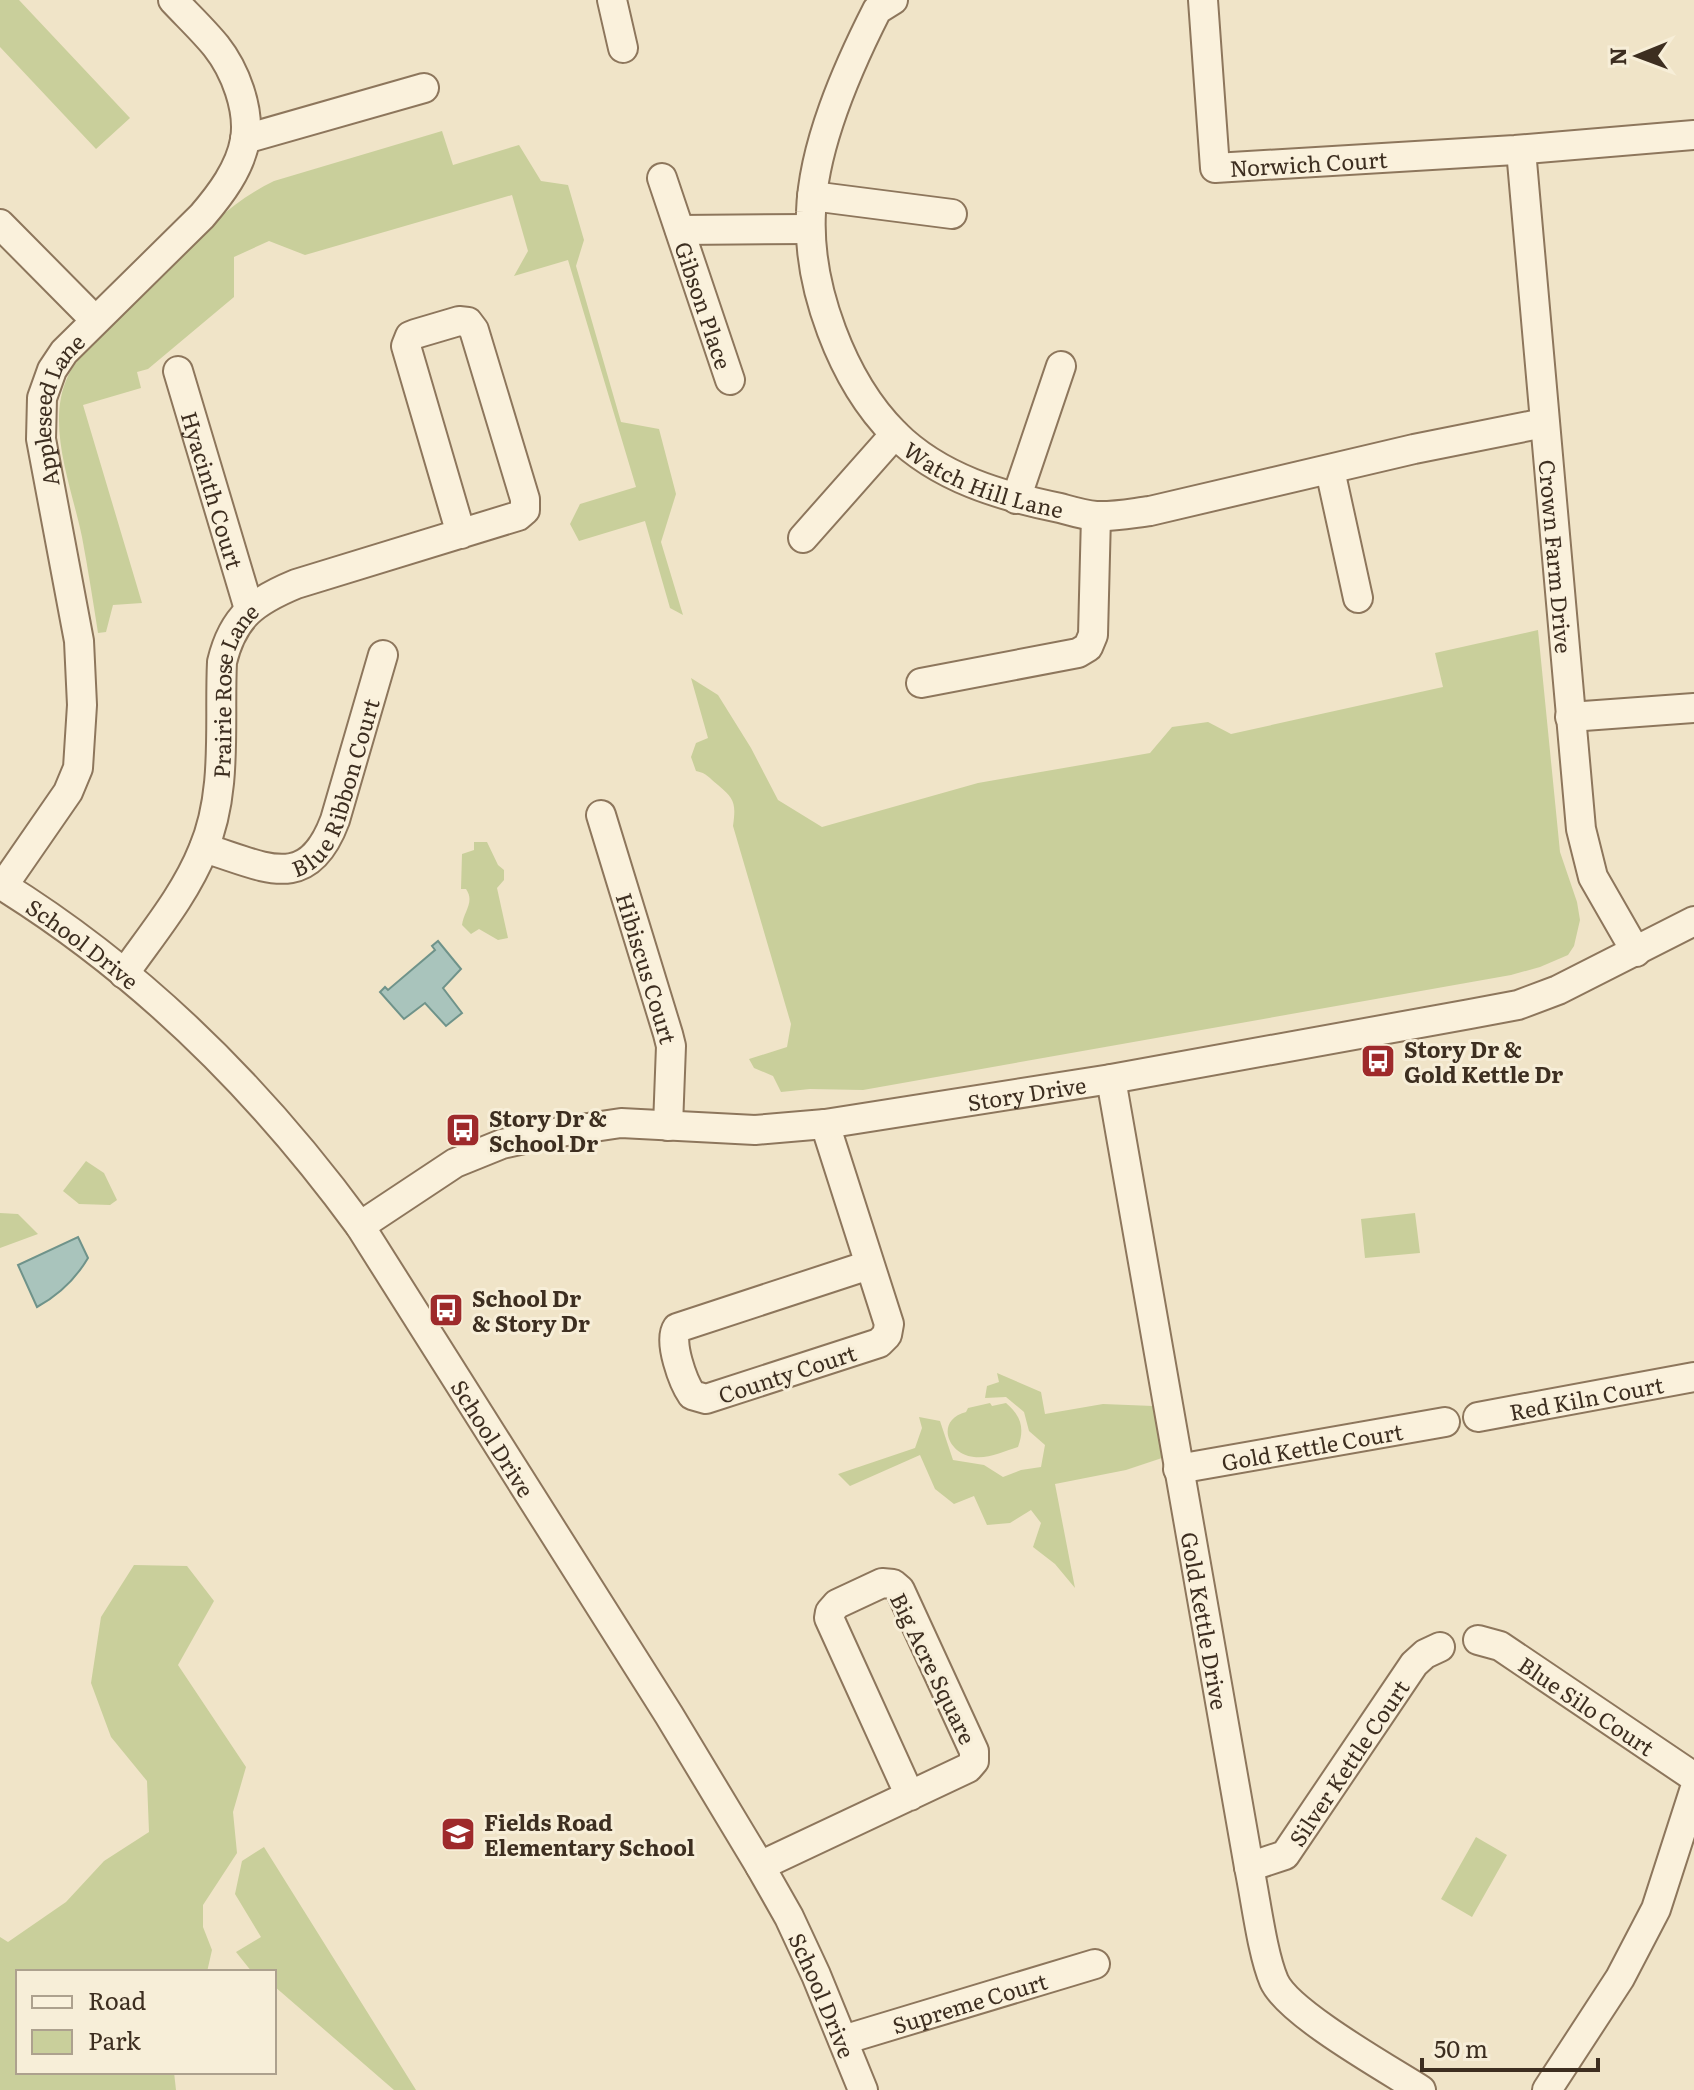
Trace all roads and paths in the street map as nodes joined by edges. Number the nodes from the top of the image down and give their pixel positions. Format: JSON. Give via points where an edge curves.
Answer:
{"nodes":[{"id":1,"x":173,"y":0,"type":"edge"},
{"id":2,"x":612,"y":0,"type":"edge"},
{"id":3,"x":1203,"y":0,"type":"edge"},
{"id":4,"x":876,"y":3,"type":"edge"},
{"id":5,"x":623,"y":48,"type":"dead end"},
{"id":6,"x":424,"y":88,"type":"dead end"},
{"id":7,"x":1694,"y":135,"type":"edge"},
{"id":8,"x":245,"y":139,"type":"junction"},
{"id":9,"x":1521,"y":150,"type":"junction"},
{"id":10,"x":662,"y":178,"type":"dead end"},
{"id":11,"x":812,"y":196,"type":"junction"},
{"id":12,"x":952,"y":214,"type":"dead end"},
{"id":13,"x":0,"y":224,"type":"edge"},
{"id":14,"x":810,"y":229,"type":"junction"},
{"id":15,"x":680,"y":230,"type":"junction"},
{"id":16,"x":95,"y":320,"type":"junction"},
{"id":17,"x":1061,"y":366,"type":"dead end"},
{"id":18,"x":178,"y":371,"type":"dead end"},
{"id":19,"x":730,"y":380,"type":"dead end"},
{"id":20,"x":1544,"y":423,"type":"junction"},
{"id":21,"x":895,"y":434,"type":"junction"},
{"id":22,"x":1330,"y":470,"type":"junction"},
{"id":23,"x":1016,"y":499,"type":"junction"},
{"id":24,"x":1096,"y":516,"type":"junction"},
{"id":25,"x":461,"y":534,"type":"junction"},
{"id":26,"x":803,"y":538,"type":"dead end"},
{"id":27,"x":1358,"y":598,"type":"dead end"},
{"id":28,"x":249,"y":609,"type":"junction"},
{"id":29,"x":383,"y":655,"type":"dead end"},
{"id":30,"x":921,"y":683,"type":"dead end"},
{"id":31,"x":1694,"y":708,"type":"edge"},
{"id":32,"x":1570,"y":717,"type":"junction"},
{"id":33,"x":601,"y":815,"type":"dead end"},
{"id":34,"x":204,"y":848,"type":"junction"},
{"id":35,"x":2,"y":885,"type":"edge"},
{"id":36,"x":1694,"y":921,"type":"edge"},
{"id":37,"x":1636,"y":952,"type":"junction"},
{"id":38,"x":124,"y":974,"type":"junction"},
{"id":39,"x":1111,"y":1079,"type":"junction"},
{"id":40,"x":825,"y":1124,"type":"junction"},
{"id":41,"x":668,"y":1126,"type":"junction"},
{"id":42,"x":360,"y":1226,"type":"junction"},
{"id":43,"x":869,"y":1265,"type":"junction"},
{"id":44,"x":1694,"y":1377,"type":"edge"},
{"id":45,"x":1478,"y":1417,"type":"dead end"},
{"id":46,"x":1445,"y":1422,"type":"dead end"},
{"id":47,"x":1178,"y":1469,"type":"junction"},
{"id":48,"x":1478,"y":1640,"type":"dead end"},
{"id":49,"x":1440,"y":1647,"type":"dead end"},
{"id":50,"x":1694,"y":1777,"type":"edge"},
{"id":51,"x":1694,"y":1791,"type":"edge"},
{"id":52,"x":910,"y":1796,"type":"junction"},
{"id":53,"x":760,"y":1866,"type":"junction"},
{"id":54,"x":1249,"y":1867,"type":"junction"},
{"id":55,"x":1095,"y":1964,"type":"dead end"},
{"id":56,"x":843,"y":2040,"type":"junction"},
{"id":57,"x":863,"y":2090,"type":"edge"},
{"id":58,"x":1421,"y":2090,"type":"edge"},
{"id":59,"x":1547,"y":2090,"type":"edge"}],
"edges":[{"from":1,"to":8,"type":"street","name":"Appleseed Lane","via":[[216,46],[233,73],[243,105]]},
{"from":2,"to":5,"type":"street"},
{"from":3,"to":9,"type":"street","name":"Norwich Court","via":[[1215,168]]},
{"from":4,"to":11,"type":"street","name":"Watch Hill Lane","via":[[831,118]]},
{"from":6,"to":8,"type":"street"},
{"from":7,"to":9,"type":"street"},
{"from":8,"to":16,"type":"street","name":"Appleseed Lane","via":[[222,192]]},
{"from":9,"to":20,"type":"street","name":"Crown Farm Drive"},
{"from":10,"to":15,"type":"street","name":"Gibson Place"},
{"from":11,"to":12,"type":"street"},
{"from":11,"to":14,"type":"street","name":"Watch Hill Lane"},
{"from":13,"to":16,"type":"street"},
{"from":14,"to":15,"type":"street","name":"Gibson Place"},
{"from":14,"to":21,"type":"street","name":"Watch Hill Lane","via":[[816,280],[831,334],[858,386]]},
{"from":15,"to":19,"type":"street","name":"Gibson Place"},
{"from":16,"to":35,"type":"street","name":"Appleseed Lane","via":[[64,352],[42,398],[41,439],[79,641],[78,768],[68,792]]},
{"from":17,"to":23,"type":"street"},
{"from":18,"to":28,"type":"street","name":"Hyacinth Court"},
{"from":20,"to":22,"type":"street","name":"Watch Hill Lane"},
{"from":20,"to":32,"type":"street","name":"Crown Farm Drive"},
{"from":21,"to":23,"type":"street","name":"Watch Hill Lane","via":[[962,479]]},
{"from":21,"to":26,"type":"street"},
{"from":22,"to":24,"type":"street","name":"Watch Hill Lane","via":[[1150,511]]},
{"from":22,"to":27,"type":"street"},
{"from":23,"to":24,"type":"street","name":"Watch Hill Lane"},
{"from":24,"to":30,"type":"street","via":[[1093,635],[1088,647]]},
{"from":25,"to":25,"type":"street","name":"Prairie Rose Lane","via":[[518,516],[525,504],[474,330],[459,321],[410,336],[406,346]]},
{"from":25,"to":28,"type":"street","name":"Prairie Rose Lane","via":[[296,584]]},
{"from":28,"to":34,"type":"street","name":"Prairie Rose Lane","via":[[226,643],[222,662],[219,781]]},
{"from":29,"to":34,"type":"street","name":"Blue Ribbon Court","via":[[335,820],[316,857],[302,866],[269,868]]},
{"from":31,"to":32,"type":"street"},
{"from":32,"to":37,"type":"street","name":"Crown Farm Drive","via":[[1588,862]]},
{"from":33,"to":41,"type":"street","name":"Hibiscus Court","via":[[671,1046]]},
{"from":34,"to":38,"type":"street","name":"Prairie Rose Lane"},
{"from":35,"to":38,"type":"street","name":"School Drive"},
{"from":36,"to":37,"type":"street","name":"Story Drive"},
{"from":37,"to":39,"type":"street","name":"Story Drive","via":[[1518,1005]]},
{"from":38,"to":42,"type":"street","name":"School Drive","via":[[230,1069]]},
{"from":39,"to":40,"type":"street","name":"Story Drive"},
{"from":39,"to":47,"type":"street","name":"Gold Kettle Drive"},
{"from":40,"to":41,"type":"street","name":"Story Drive","via":[[755,1130]]},
{"from":40,"to":43,"type":"street","name":"County Court"},
{"from":41,"to":42,"type":"street","name":"Story Drive","via":[[621,1123],[502,1144],[455,1163]]},
{"from":42,"to":53,"type":"street","name":"School Drive"},
{"from":43,"to":43,"type":"street","name":"County Court","via":[[889,1324],[879,1343],[706,1399],[688,1391],[673,1344],[677,1328]]},
{"from":44,"to":45,"type":"street","name":"Red Kiln Court"},
{"from":46,"to":47,"type":"street","name":"Gold Kettle Court"},
{"from":47,"to":54,"type":"street","name":"Gold Kettle Drive"},
{"from":48,"to":50,"type":"street","name":"Blue Silo Court","via":[[1500,1646]]},
{"from":49,"to":54,"type":"street","name":"Silver Kettle Court","via":[[1414,1664],[1285,1855]]},
{"from":51,"to":59,"type":"street","via":[[1656,1909],[1620,1978]]},
{"from":52,"to":52,"type":"street","name":"Big Acre Square","via":[[968,1768],[974,1751],[900,1590],[882,1583],[837,1604],[829,1618]]},
{"from":52,"to":53,"type":"street","name":"Big Acre Square"},
{"from":53,"to":56,"type":"street","name":"School Drive","via":[[789,1917]]},
{"from":54,"to":58,"type":"street","name":"Gold Kettle Drive","via":[[1270,1969],[1280,1992],[1304,2014]]},
{"from":55,"to":56,"type":"street","name":"Supreme Court"},
{"from":56,"to":57,"type":"street","name":"School Drive"}]}
